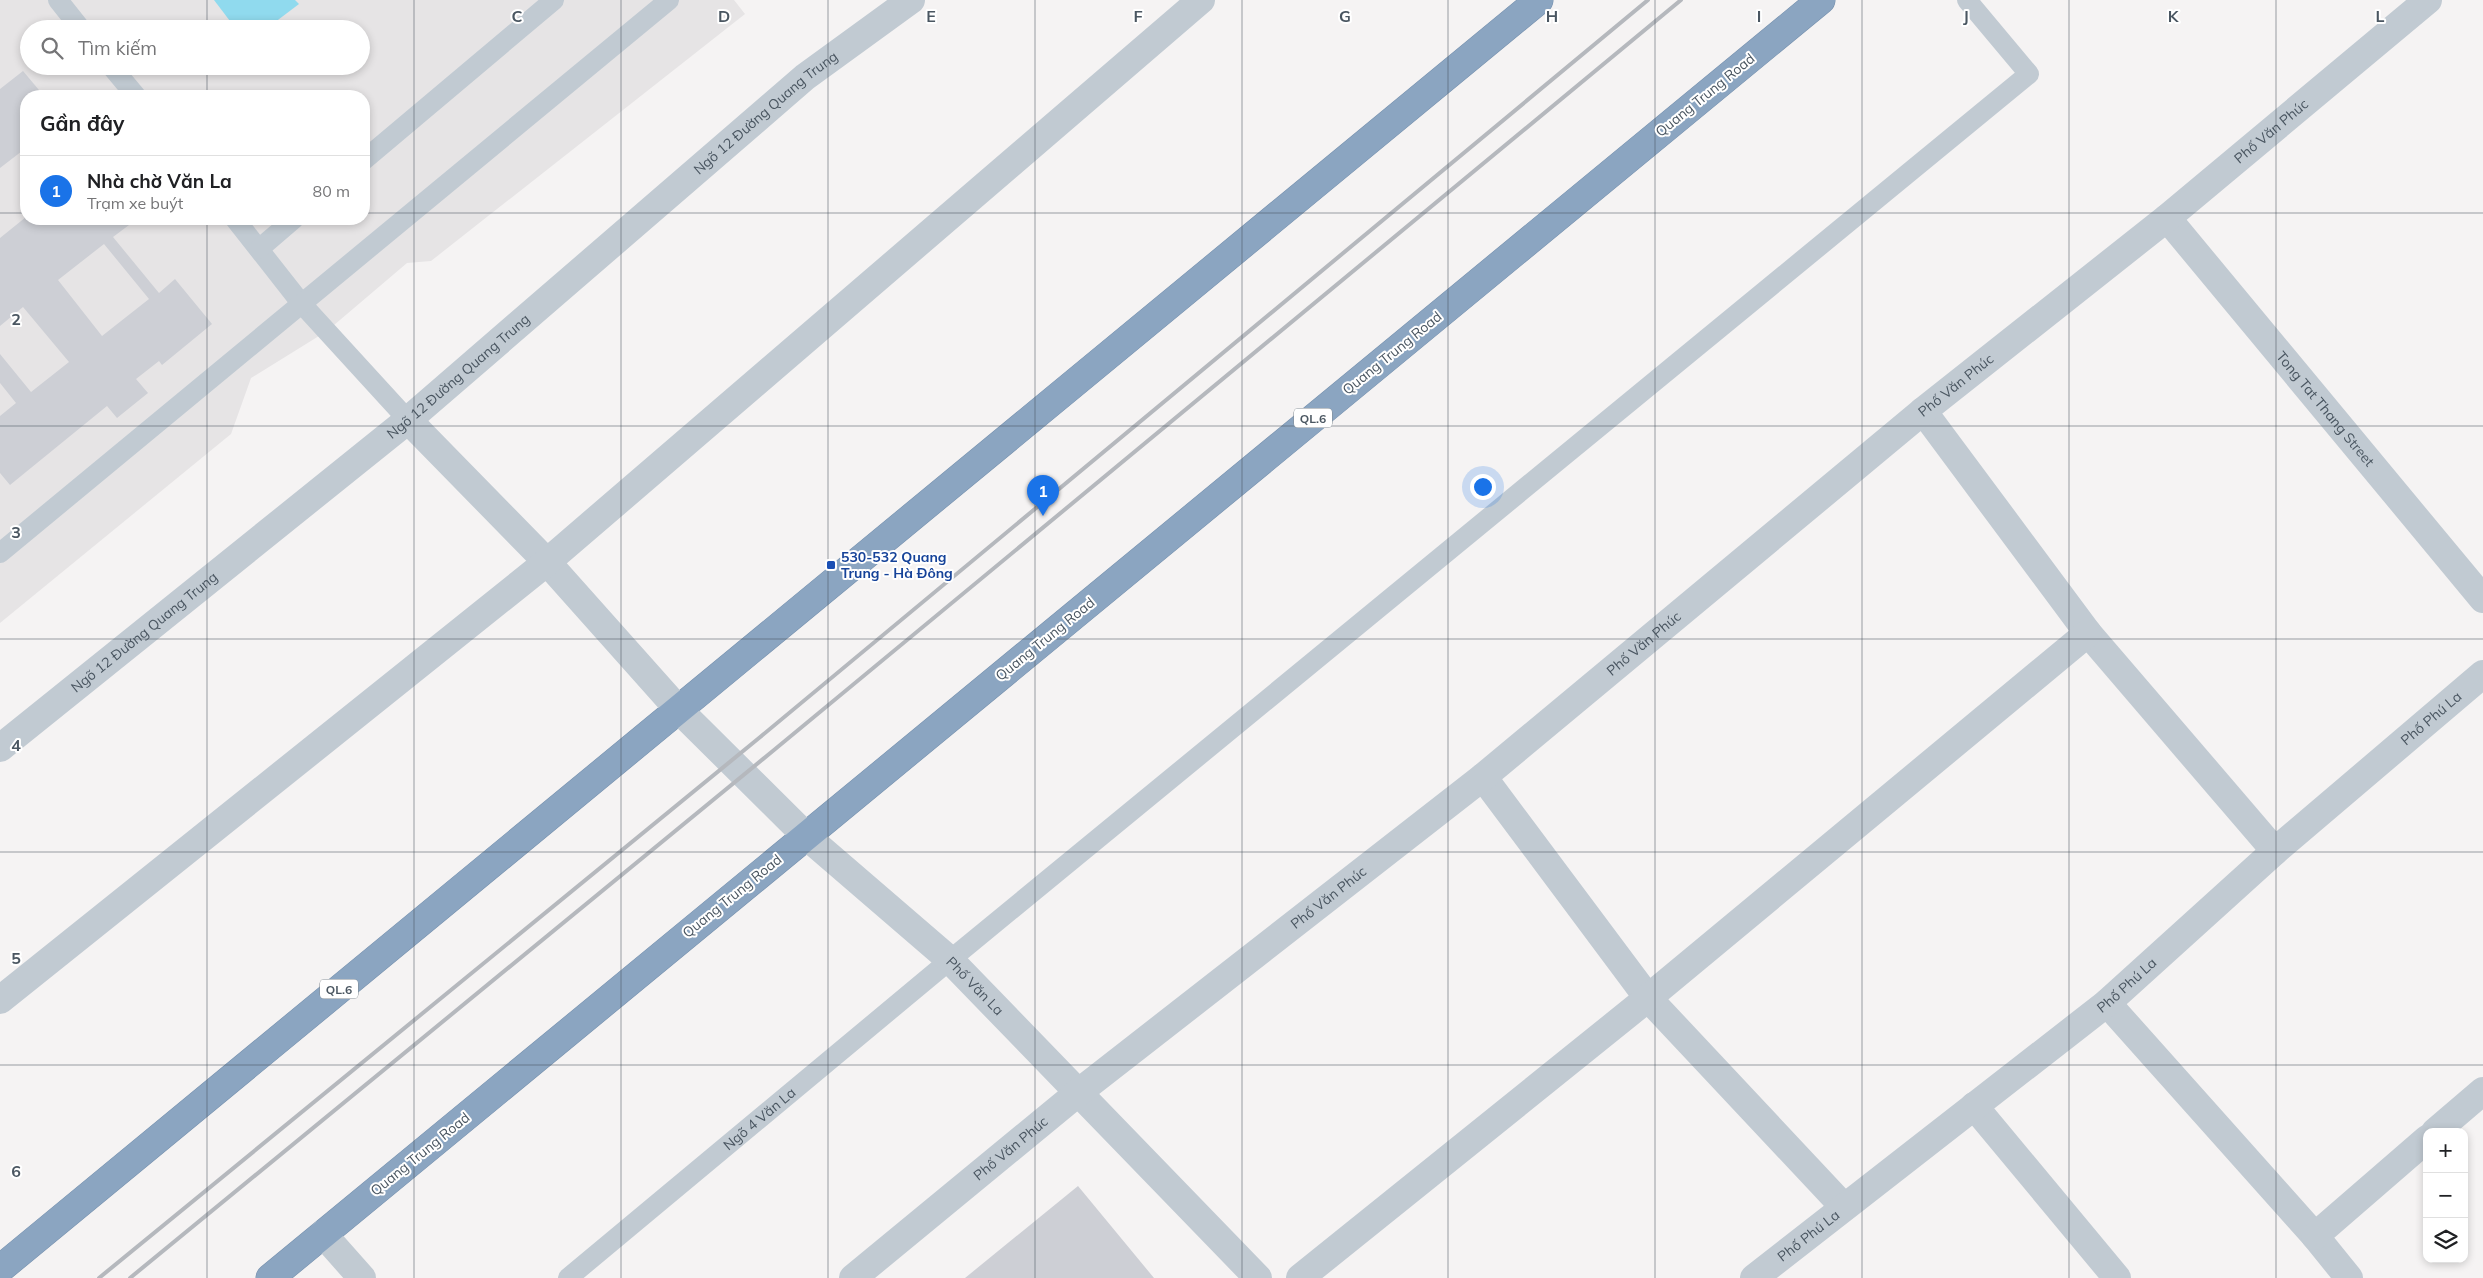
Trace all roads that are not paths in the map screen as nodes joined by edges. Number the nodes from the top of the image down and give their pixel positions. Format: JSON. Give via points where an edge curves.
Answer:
{"nodes":[{"id":1,"x":58,"y":0,"type":"edge"},
{"id":2,"x":554,"y":0,"type":"edge"},
{"id":3,"x":669,"y":0,"type":"edge"},
{"id":4,"x":912,"y":0,"type":"edge"},
{"id":5,"x":1201,"y":0,"type":"edge"},
{"id":6,"x":1821,"y":0,"type":"edge"},
{"id":7,"x":1967,"y":0,"type":"edge"},
{"id":8,"x":2428,"y":0,"type":"edge"},
{"id":9,"x":1534,"y":1,"type":"edge"},
{"id":10,"x":74,"y":20,"type":"edge"},
{"id":11,"x":118,"y":75,"type":"edge"},
{"id":12,"x":131,"y":90,"type":"edge"},
{"id":13,"x":370,"y":155,"type":"edge"},
{"id":14,"x":2167,"y":218,"type":"junction"},
{"id":15,"x":240,"y":225,"type":"edge"},
{"id":16,"x":287,"y":225,"type":"edge"},
{"id":17,"x":259,"y":249,"type":"junction"},
{"id":18,"x":302,"y":303,"type":"junction"},
{"id":19,"x":1922,"y":411,"type":"junction"},
{"id":20,"x":408,"y":420,"type":"junction"},
{"id":21,"x":0,"y":552,"type":"edge"},
{"id":22,"x":547,"y":562,"type":"junction"},
{"id":23,"x":2483,"y":599,"type":"edge"},
{"id":24,"x":2088,"y":633,"type":"junction"},
{"id":25,"x":2483,"y":674,"type":"edge"},
{"id":26,"x":678,"y":709,"type":"junction"},
{"id":27,"x":0,"y":748,"type":"edge"},
{"id":28,"x":1483,"y":777,"type":"junction"},
{"id":29,"x":806,"y":836,"type":"junction"},
{"id":30,"x":2275,"y":851,"type":"junction"},
{"id":31,"x":950,"y":960,"type":"junction"},
{"id":32,"x":1648,"y":998,"type":"junction"},
{"id":33,"x":0,"y":1000,"type":"edge"},
{"id":34,"x":2107,"y":1003,"type":"junction"},
{"id":35,"x":2483,"y":1090,"type":"edge"},
{"id":36,"x":1078,"y":1092,"type":"junction"},
{"id":37,"x":1974,"y":1106,"type":"junction"},
{"id":38,"x":2440,"y":1128,"type":"edge"},
{"id":39,"x":2423,"y":1142,"type":"edge"},
{"id":40,"x":1844,"y":1207,"type":"junction"},
{"id":41,"x":323,"y":1234,"type":"junction"},
{"id":42,"x":2315,"y":1236,"type":"junction"},
{"id":43,"x":0,"y":1269,"type":"edge"},
{"id":44,"x":270,"y":1278,"type":"edge"},
{"id":45,"x":362,"y":1278,"type":"edge"},
{"id":46,"x":568,"y":1278,"type":"edge"},
{"id":47,"x":853,"y":1278,"type":"edge"},
{"id":48,"x":1258,"y":1278,"type":"edge"},
{"id":49,"x":1300,"y":1278,"type":"edge"},
{"id":50,"x":1754,"y":1278,"type":"edge"},
{"id":51,"x":2117,"y":1278,"type":"edge"},
{"id":52,"x":2349,"y":1278,"type":"edge"}],
"edges":[{"from":1,"to":10,"type":"lane"},
{"from":2,"to":13,"type":"lane"},
{"from":3,"to":18,"type":"lane"},
{"from":4,"to":20,"type":"street","name":"Ngõ 12 Đường Quang Trung","via":[[805,77]]},
{"from":5,"to":22,"type":"street"},
{"from":6,"to":29,"type":"highway","name":"Quang Trung Road","number":"QL.6"},
{"from":7,"to":31,"type":"lane","name":"Ngõ 4 Văn La","via":[[2029,74]]},
{"from":8,"to":14,"type":"street","name":"Phố Văn Phúc"},
{"from":9,"to":26,"type":"highway","number":"QL.6"},
{"from":11,"to":12,"type":"lane"},
{"from":14,"to":19,"type":"street","name":"Phố Văn Phúc"},
{"from":14,"to":23,"type":"street","name":"Tong Tat Thang Street"},
{"from":15,"to":17,"type":"lane"},
{"from":16,"to":17,"type":"lane"},
{"from":17,"to":18,"type":"lane"},
{"from":18,"to":20,"type":"lane"},
{"from":18,"to":21,"type":"lane"},
{"from":19,"to":24,"type":"street"},
{"from":19,"to":28,"type":"street","name":"Phố Văn Phúc"},
{"from":20,"to":22,"type":"street","name":"Phố Văn La"},
{"from":20,"to":27,"type":"street","name":"Ngõ 12 Đường Quang Trung"},
{"from":22,"to":26,"type":"street","name":"Phố Văn La"},
{"from":22,"to":33,"type":"street"},
{"from":24,"to":30,"type":"street"},
{"from":24,"to":32,"type":"street"},
{"from":25,"to":30,"type":"street","name":"Phố Phú La"},
{"from":26,"to":29,"type":"street","name":"Phố Văn La"},
{"from":26,"to":43,"type":"highway","number":"QL.6"},
{"from":28,"to":32,"type":"street"},
{"from":28,"to":36,"type":"street","name":"Phố Văn Phúc"},
{"from":29,"to":31,"type":"street","name":"Phố Văn La"},
{"from":29,"to":41,"type":"highway","name":"Quang Trung Road","number":"QL.6"},
{"from":30,"to":34,"type":"street","name":"Phố Phú La"},
{"from":31,"to":36,"type":"street","name":"Phố Văn La"},
{"from":31,"to":46,"type":"lane","name":"Ngõ 4 Văn La"},
{"from":32,"to":40,"type":"street"},
{"from":32,"to":49,"type":"street"},
{"from":34,"to":37,"type":"street","name":"Phố Phú La"},
{"from":34,"to":42,"type":"street"},
{"from":35,"to":38,"type":"street"},
{"from":36,"to":47,"type":"street","name":"Phố Văn Phúc"},
{"from":36,"to":48,"type":"street","name":"Phố Văn La"},
{"from":37,"to":40,"type":"street","name":"Phố Phú La"},
{"from":37,"to":51,"type":"street"},
{"from":39,"to":42,"type":"street"},
{"from":40,"to":50,"type":"street","name":"Phố Phú La"},
{"from":41,"to":44,"type":"highway","name":"Quang Trung Road","number":"QL.6"},
{"from":41,"to":45,"type":"street"},
{"from":42,"to":52,"type":"street"}]}
